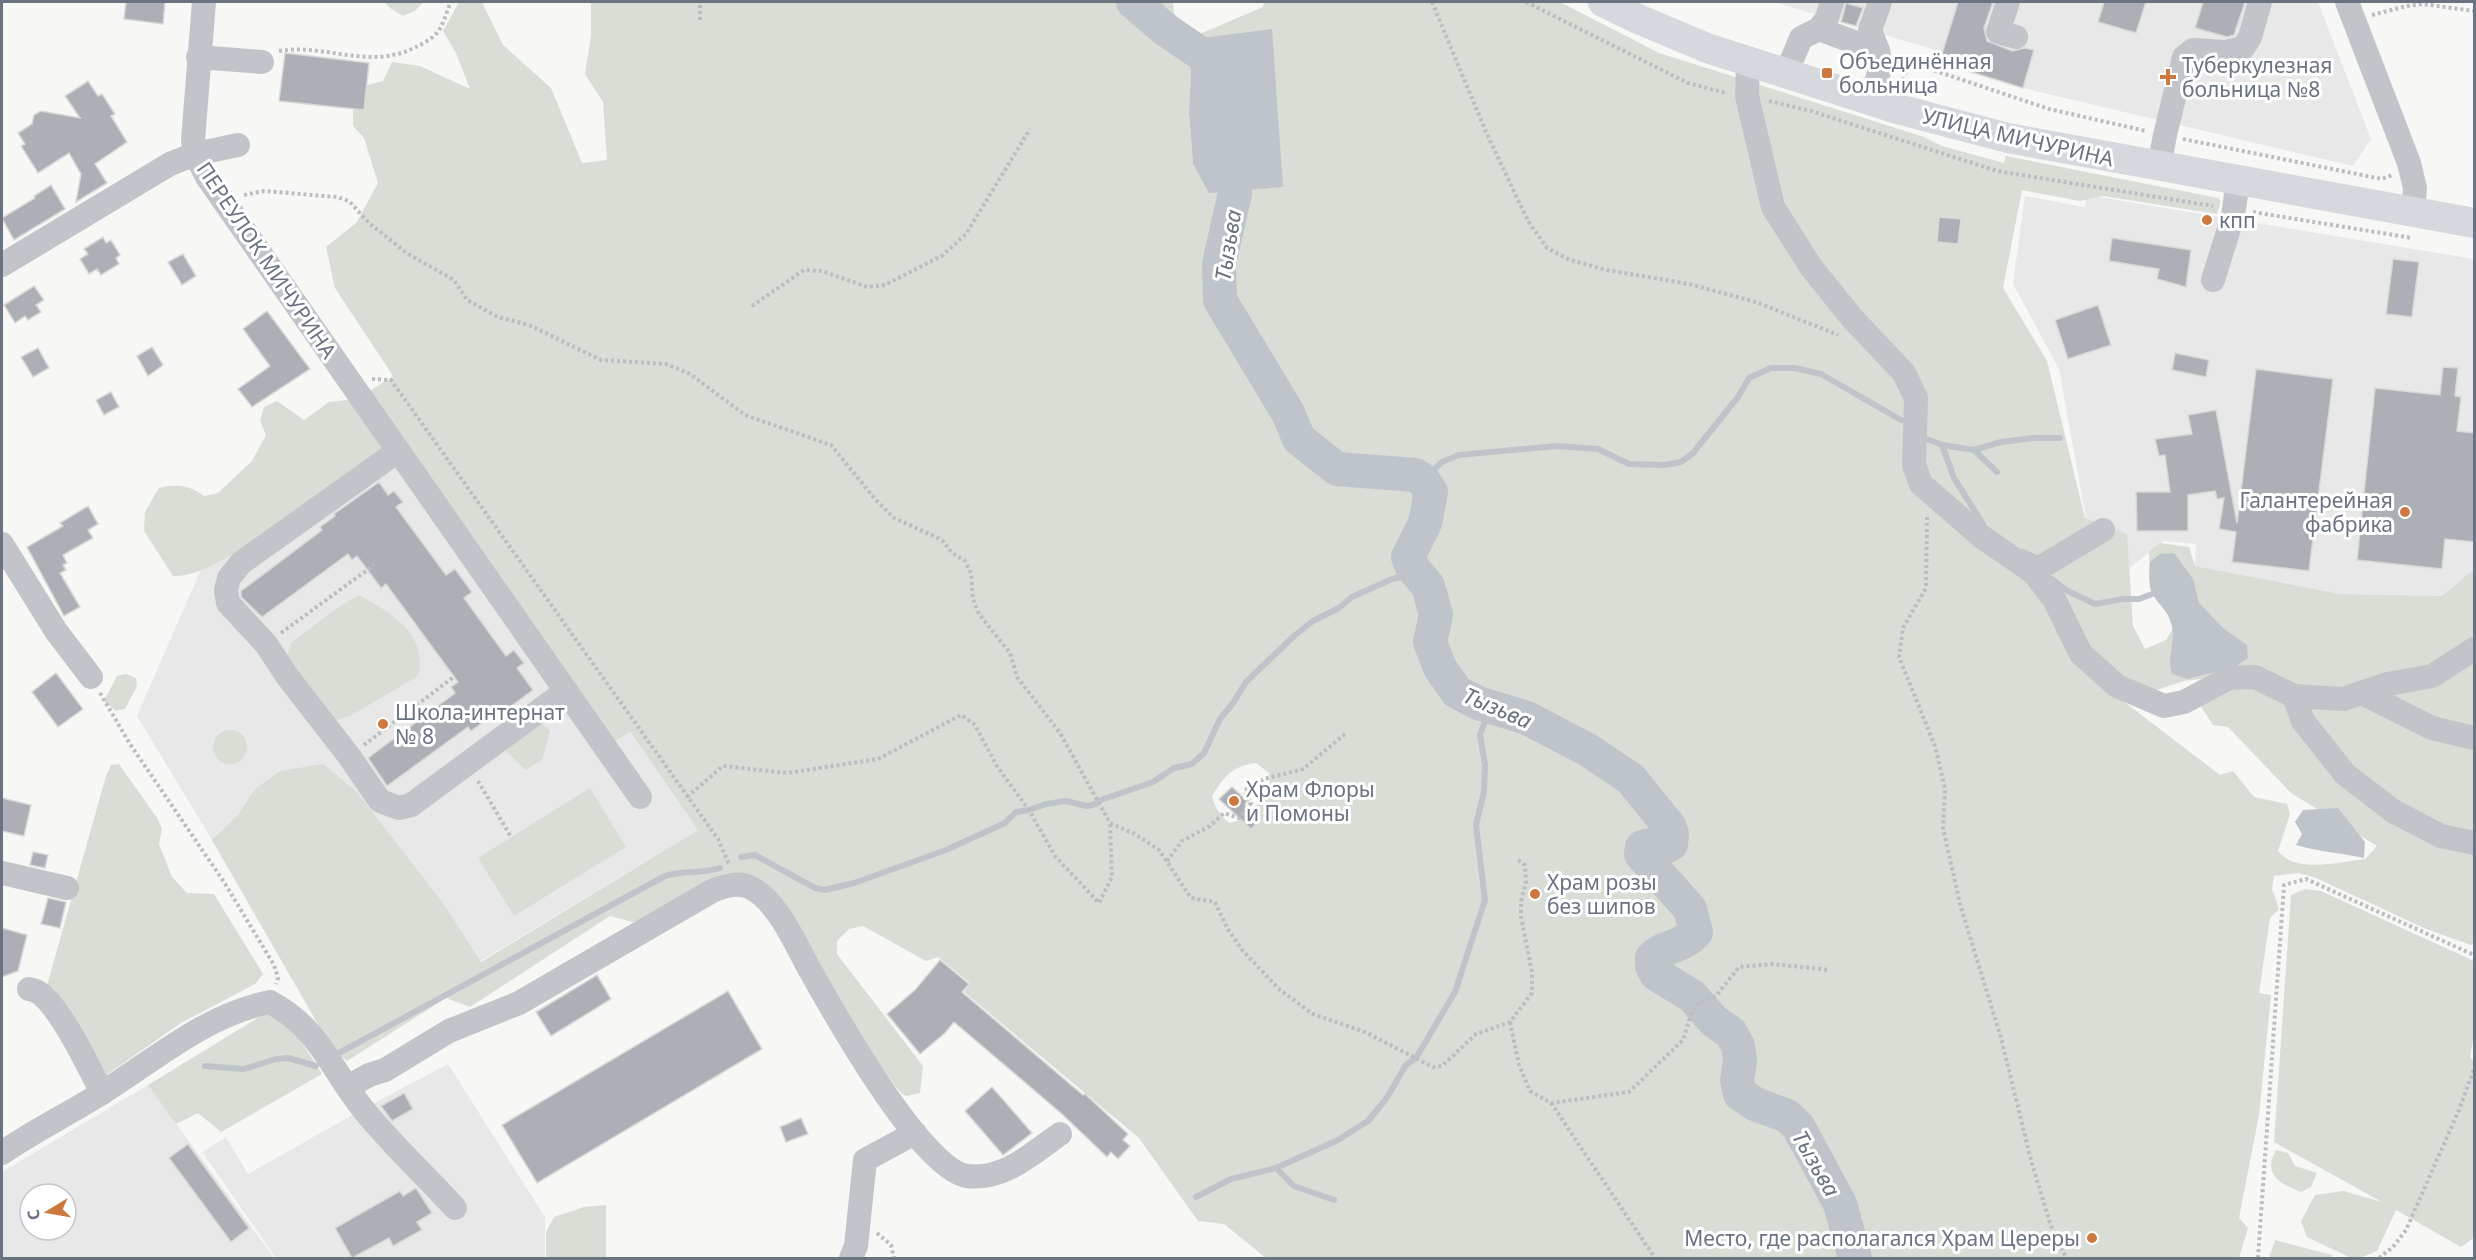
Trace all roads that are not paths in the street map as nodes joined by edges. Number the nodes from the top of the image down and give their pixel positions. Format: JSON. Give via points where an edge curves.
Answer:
{"nodes":[{"id":1,"x":204,"y":2,"type":"edge"},
{"id":2,"x":1603,"y":2,"type":"edge"},
{"id":3,"x":1832,"y":2,"type":"edge"},
{"id":4,"x":1880,"y":2,"type":"edge"},
{"id":5,"x":2008,"y":2,"type":"edge"},
{"id":6,"x":2260,"y":2,"type":"edge"},
{"id":7,"x":2351,"y":11,"type":"edge"},
{"id":8,"x":1819,"y":29,"type":"junction"},
{"id":9,"x":2016,"y":37,"type":"dead end"},
{"id":10,"x":1878,"y":51,"type":"junction"},
{"id":11,"x":198,"y":57,"type":"junction"},
{"id":12,"x":262,"y":62,"type":"road end"},
{"id":13,"x":1748,"y":62,"type":"junction"},
{"id":14,"x":1786,"y":74,"type":"junction"},
{"id":15,"x":1872,"y":100,"type":"junction"},
{"id":16,"x":238,"y":145,"type":"dead end"},
{"id":17,"x":195,"y":154,"type":"junction"},
{"id":18,"x":2159,"y":167,"type":"junction"},
{"id":19,"x":2238,"y":180,"type":"junction"},
{"id":20,"x":2413,"y":212,"type":"junction"},
{"id":21,"x":2475,"y":223,"type":"edge"},
{"id":22,"x":2,"y":265,"type":"edge"},
{"id":23,"x":2213,"y":280,"type":"dead end"},
{"id":24,"x":398,"y":451,"type":"junction"},
{"id":25,"x":2103,"y":530,"type":"dead end"},
{"id":26,"x":2,"y":544,"type":"edge"},
{"id":27,"x":2033,"y":572,"type":"junction"},
{"id":28,"x":2475,"y":649,"type":"edge"},
{"id":29,"x":91,"y":677,"type":"road end"},
{"id":30,"x":566,"y":691,"type":"junction"},
{"id":31,"x":2362,"y":693,"type":"junction"},
{"id":32,"x":2295,"y":696,"type":"junction"},
{"id":33,"x":2475,"y":738,"type":"edge"},
{"id":34,"x":640,"y":797,"type":"dead end"},
{"id":35,"x":2475,"y":843,"type":"edge"},
{"id":36,"x":2,"y":873,"type":"edge"},
{"id":37,"x":66,"y":888,"type":"dead end"},
{"id":38,"x":29,"y":989,"type":"dead end"},
{"id":39,"x":348,"y":1087,"type":"junction"},
{"id":40,"x":102,"y":1093,"type":"junction"},
{"id":41,"x":915,"y":1133,"type":"junction"},
{"id":42,"x":1060,"y":1134,"type":"dead end"},
{"id":43,"x":3,"y":1149,"type":"edge"},
{"id":44,"x":455,"y":1208,"type":"dead end"},
{"id":45,"x":851,"y":1258,"type":"edge"}],
"edges":[{"from":1,"to":11,"type":"street","name":"ПЕРЕУЛОК МИЧУРИНА"},
{"from":2,"to":13,"type":"main road","name":"УЛИЦА МИЧУРИНА","via":[[1671,34]]},
{"from":3,"to":8,"type":"street"},
{"from":4,"to":10,"type":"street","via":[[1870,30]]},
{"from":5,"to":9,"type":"street","via":[[1998,32]]},
{"from":6,"to":18,"type":"street","via":[[2243,48],[2226,52],[2193,50],[2184,57]]},
{"from":7,"to":20,"type":"street","via":[[2409,163],[2415,188]]},
{"from":8,"to":10,"type":"street"},
{"from":8,"to":14,"type":"street","via":[[1802,38]]},
{"from":10,"to":15,"type":"street","via":[[1881,65]]},
{"from":11,"to":12,"type":"street"},
{"from":11,"to":17,"type":"street","name":"ПЕРЕУЛОК МИЧУРИНА"},
{"from":13,"to":14,"type":"main road","name":"УЛИЦА МИЧУРИНА"},
{"from":13,"to":27,"type":"street","via":[[1747,96],[1773,207],[1811,267],[1904,373],[1916,398],[1914,465],[1921,484],[1982,537]]},
{"from":14,"to":15,"type":"main road","name":"УЛИЦА МИЧУРИНА"},
{"from":15,"to":18,"type":"main road","name":"УЛИЦА МИЧУРИНА","via":[[2007,138]]},
{"from":16,"to":17,"type":"street"},
{"from":17,"to":22,"type":"street"},
{"from":17,"to":24,"type":"street","name":"ПЕРЕУЛОК МИЧУРИНА","via":[[207,177]]},
{"from":18,"to":19,"type":"main road","name":"УЛИЦА МИЧУРИНА"},
{"from":19,"to":20,"type":"main road","name":"УЛИЦА МИЧУРИНА"},
{"from":19,"to":23,"type":"street","via":[[2233,216]]},
{"from":20,"to":21,"type":"main road","name":"УЛИЦА МИЧУРИНА"},
{"from":24,"to":30,"type":"street","name":"ПЕРЕУЛОК МИЧУРИНА"},
{"from":24,"to":30,"type":"street","via":[[241,563],[226,590],[228,603],[266,644],[380,801],[399,808],[411,804]]},
{"from":25,"to":27,"type":"street"},
{"from":26,"to":29,"type":"street","via":[[56,632]]},
{"from":27,"to":32,"type":"street","via":[[2054,599],[2081,654],[2117,686],[2164,706],[2184,702],[2229,678],[2255,677]]},
{"from":28,"to":31,"type":"street","via":[[2432,676]]},
{"from":30,"to":34,"type":"street","name":"ПЕРЕУЛОК МИЧУРИНА"},
{"from":31,"to":32,"type":"street","via":[[2343,699]]},
{"from":31,"to":33,"type":"street","via":[[2432,728]]},
{"from":32,"to":35,"type":"street","via":[[2303,721],[2345,774],[2393,811],[2441,836]]},
{"from":36,"to":37,"type":"street"},
{"from":38,"to":40,"type":"street","via":[[50,1004]]},
{"from":39,"to":40,"type":"street","via":[[308,1029],[270,1002],[239,1010],[197,1030]]},
{"from":39,"to":41,"type":"street","via":[[385,1070],[449,1031],[519,1003],[712,891],[737,884],[750,887],[775,909],[851,1042]]},
{"from":39,"to":44,"type":"street","via":[[363,1109]]},
{"from":40,"to":43,"type":"street"},
{"from":41,"to":42,"type":"street","via":[[946,1167],[966,1176],[993,1175],[1015,1166]]},
{"from":41,"to":45,"type":"street","via":[[865,1160],[856,1246]]}]}
